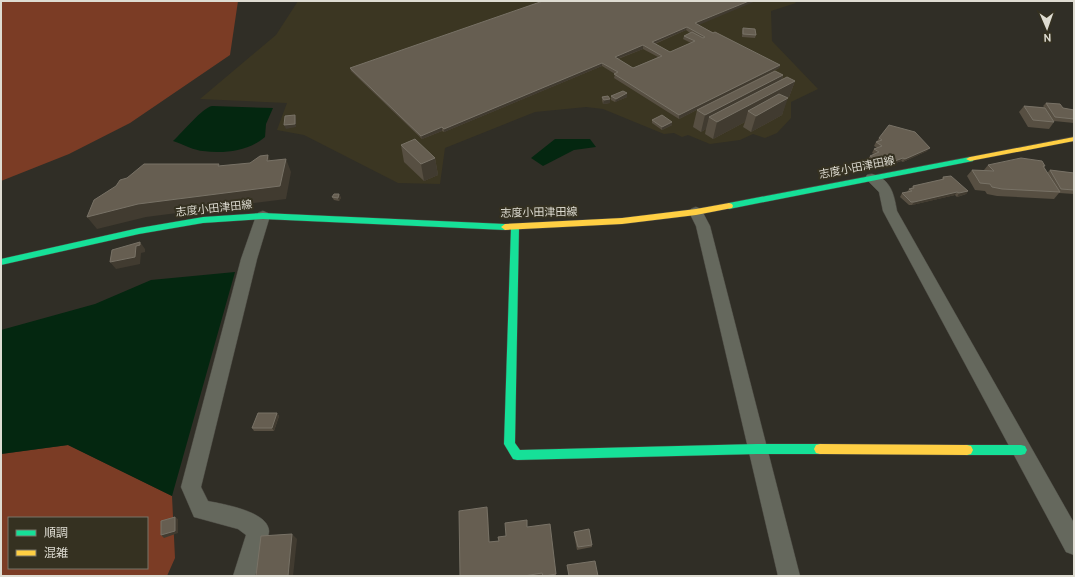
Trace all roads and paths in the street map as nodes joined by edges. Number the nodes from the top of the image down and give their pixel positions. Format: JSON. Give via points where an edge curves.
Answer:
{"nodes":[{"id":1,"x":1074,"y":138,"type":"edge"},
{"id":2,"x":872,"y":178,"type":"junction"},
{"id":3,"x":696,"y":212,"type":"junction"},
{"id":4,"x":263,"y":216,"type":"junction"},
{"id":5,"x":515,"y":227,"type":"junction"},
{"id":6,"x":1,"y":262,"type":"edge"},
{"id":7,"x":757,"y":449,"type":"junction"},
{"id":8,"x":1021,"y":450,"type":"junction"},
{"id":9,"x":1074,"y":544,"type":"edge"},
{"id":10,"x":244,"y":576,"type":"edge"},
{"id":11,"x":789,"y":576,"type":"edge"}],
"edges":[{"from":1,"to":2,"type":"main road","name":"志度小田津田線"},
{"from":2,"to":3,"type":"main road","name":"志度小田津田線"},
{"from":2,"to":8,"type":"street","via":[[886,190],[890,211]]},
{"from":3,"to":5,"type":"main road","name":"志度小田津田線","via":[[622,221]]},
{"from":3,"to":7,"type":"street","via":[[704,226]]},
{"from":4,"to":5,"type":"main road","name":"志度小田津田線"},
{"from":4,"to":6,"type":"main road","name":"志度小田津田線","via":[[203,220],[139,231]]},
{"from":4,"to":10,"type":"street","via":[[249,259],[190,486],[201,510],[243,519],[258,531]]},
{"from":5,"to":7,"type":"main road","via":[[509,444],[517,454]]},
{"from":7,"to":8,"type":"main road"},
{"from":7,"to":11,"type":"street"},
{"from":8,"to":9,"type":"street"}]}
